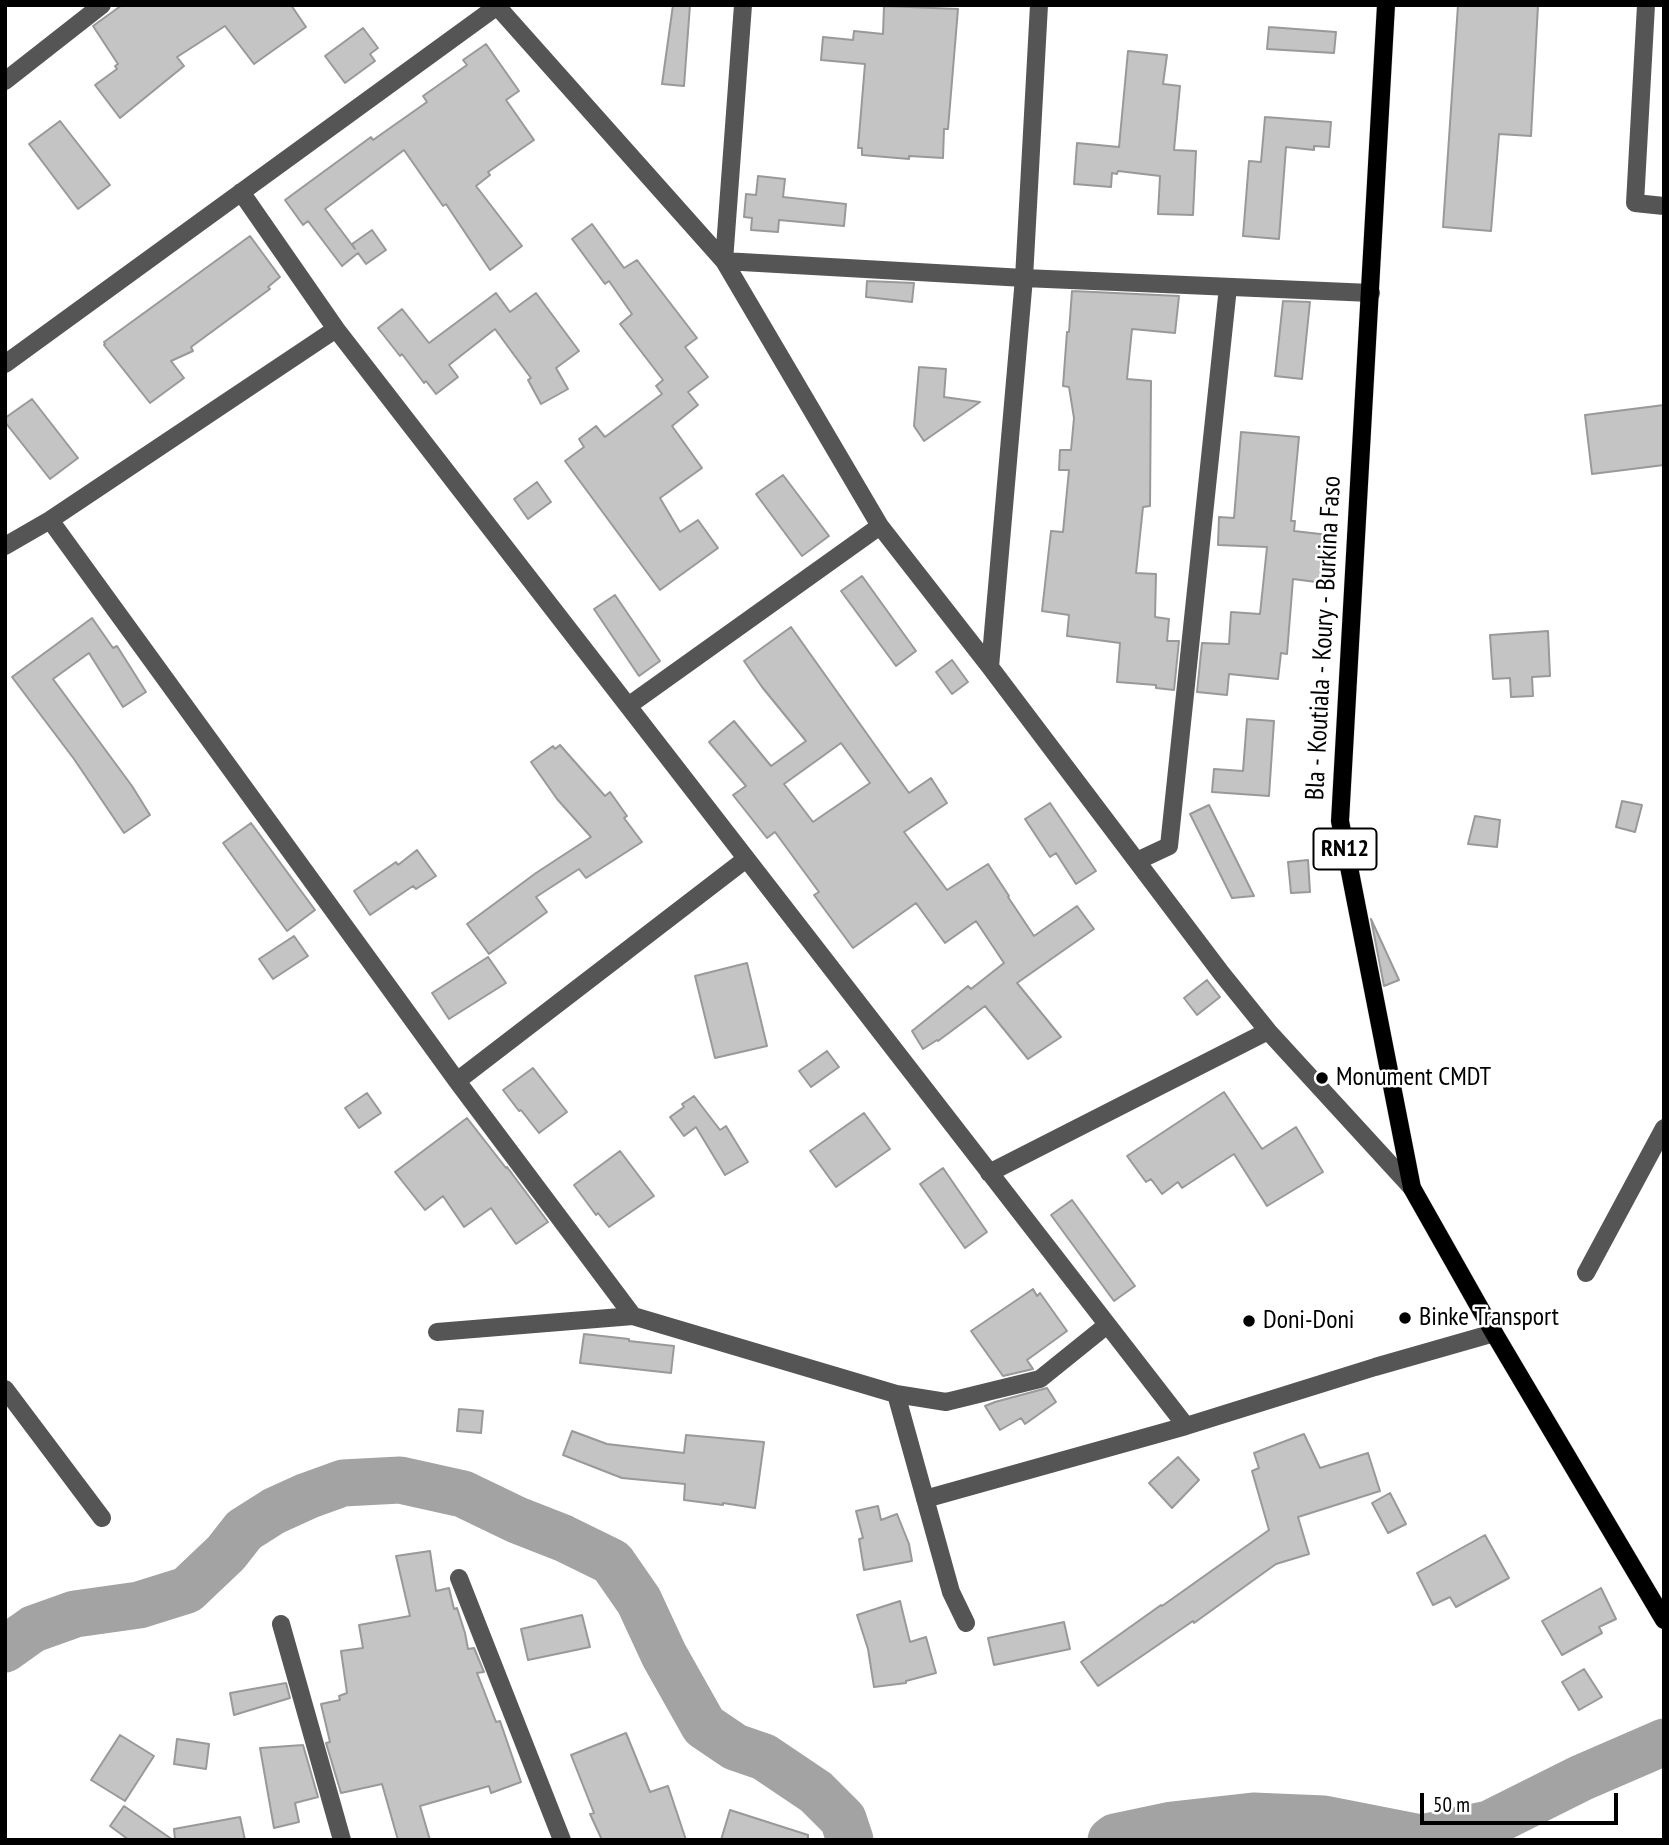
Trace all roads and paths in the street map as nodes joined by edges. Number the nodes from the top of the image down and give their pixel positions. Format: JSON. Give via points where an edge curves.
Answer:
{"nodes":[{"id":1,"x":102,"y":5,"type":"edge"},
{"id":2,"x":743,"y":5,"type":"edge"},
{"id":3,"x":1039,"y":5,"type":"edge"},
{"id":4,"x":1386,"y":5,"type":"edge"},
{"id":5,"x":1646,"y":5,"type":"edge"},
{"id":6,"x":496,"y":6,"type":"edge"},
{"id":7,"x":5,"y":81,"type":"edge"},
{"id":8,"x":241,"y":192,"type":"junction"},
{"id":9,"x":1664,"y":206,"type":"edge"},
{"id":10,"x":724,"y":261,"type":"junction"},
{"id":11,"x":1024,"y":278,"type":"junction"},
{"id":12,"x":1228,"y":287,"type":"junction"},
{"id":13,"x":1371,"y":293,"type":"junction"},
{"id":14,"x":336,"y":329,"type":"junction"},
{"id":15,"x":5,"y":364,"type":"edge"},
{"id":16,"x":50,"y":520,"type":"junction"},
{"id":17,"x":880,"y":526,"type":"junction"},
{"id":18,"x":5,"y":546,"type":"edge"},
{"id":19,"x":990,"y":667,"type":"junction"},
{"id":20,"x":628,"y":706,"type":"junction"},
{"id":21,"x":747,"y":859,"type":"junction"},
{"id":22,"x":1138,"y":861,"type":"junction"},
{"id":23,"x":1268,"y":1031,"type":"junction"},
{"id":24,"x":457,"y":1082,"type":"junction"},
{"id":25,"x":1664,"y":1128,"type":"edge"},
{"id":26,"x":989,"y":1173,"type":"junction"},
{"id":27,"x":1412,"y":1188,"type":"junction"},
{"id":28,"x":1586,"y":1273,"type":"dead end"},
{"id":29,"x":633,"y":1316,"type":"junction"},
{"id":30,"x":1107,"y":1325,"type":"junction"},
{"id":31,"x":437,"y":1332,"type":"dead end"},
{"id":32,"x":1494,"y":1333,"type":"junction"},
{"id":33,"x":5,"y":1389,"type":"edge"},
{"id":34,"x":896,"y":1394,"type":"junction"},
{"id":35,"x":1186,"y":1426,"type":"junction"},
{"id":36,"x":925,"y":1499,"type":"junction"},
{"id":37,"x":102,"y":1518,"type":"dead end"},
{"id":38,"x":459,"y":1578,"type":"dead end"},
{"id":39,"x":1664,"y":1620,"type":"edge"},
{"id":40,"x":966,"y":1623,"type":"dead end"},
{"id":41,"x":281,"y":1624,"type":"dead end"},
{"id":42,"x":342,"y":1840,"type":"edge"},
{"id":43,"x":562,"y":1840,"type":"edge"}],
"edges":[{"from":1,"to":7,"type":"street"},
{"from":2,"to":10,"type":"street"},
{"from":3,"to":11,"type":"street"},
{"from":4,"to":13,"type":"main road","name":"Bla - Koutiala - Koury - Burkina Faso","number":"RN12"},
{"from":5,"to":9,"type":"street","via":[[1635,204]]},
{"from":6,"to":8,"type":"street"},
{"from":6,"to":10,"type":"street"},
{"from":8,"to":14,"type":"street"},
{"from":8,"to":15,"type":"street"},
{"from":10,"to":11,"type":"street"},
{"from":10,"to":17,"type":"street"},
{"from":11,"to":12,"type":"street"},
{"from":11,"to":19,"type":"street"},
{"from":12,"to":13,"type":"street"},
{"from":12,"to":22,"type":"street","via":[[1169,846]]},
{"from":13,"to":27,"type":"main road","name":"Bla - Koutiala - Koury - Burkina Faso","number":"RN12","via":[[1340,821]]},
{"from":14,"to":16,"type":"street"},
{"from":14,"to":20,"type":"street"},
{"from":16,"to":18,"type":"street"},
{"from":16,"to":24,"type":"street"},
{"from":17,"to":19,"type":"street"},
{"from":17,"to":20,"type":"street"},
{"from":19,"to":22,"type":"street"},
{"from":20,"to":21,"type":"street"},
{"from":21,"to":24,"type":"street"},
{"from":21,"to":26,"type":"street"},
{"from":22,"to":23,"type":"street"},
{"from":23,"to":26,"type":"street"},
{"from":23,"to":27,"type":"street"},
{"from":24,"to":29,"type":"street"},
{"from":25,"to":28,"type":"street"},
{"from":26,"to":30,"type":"street"},
{"from":27,"to":32,"type":"main road","name":"Bla - Koutiala - Koury - Burkina Faso","number":"RN12"},
{"from":29,"to":31,"type":"street"},
{"from":29,"to":34,"type":"street"},
{"from":30,"to":34,"type":"street","via":[[1040,1379],[946,1402]]},
{"from":30,"to":35,"type":"street"},
{"from":32,"to":35,"type":"street"},
{"from":32,"to":39,"type":"main road","name":"Bla - Koutiala - Koury - Burkina Faso","number":"RN12"},
{"from":33,"to":37,"type":"street"},
{"from":34,"to":36,"type":"street"},
{"from":35,"to":36,"type":"street"},
{"from":36,"to":40,"type":"street","via":[[951,1592]]},
{"from":38,"to":43,"type":"street"},
{"from":41,"to":42,"type":"street"}]}
